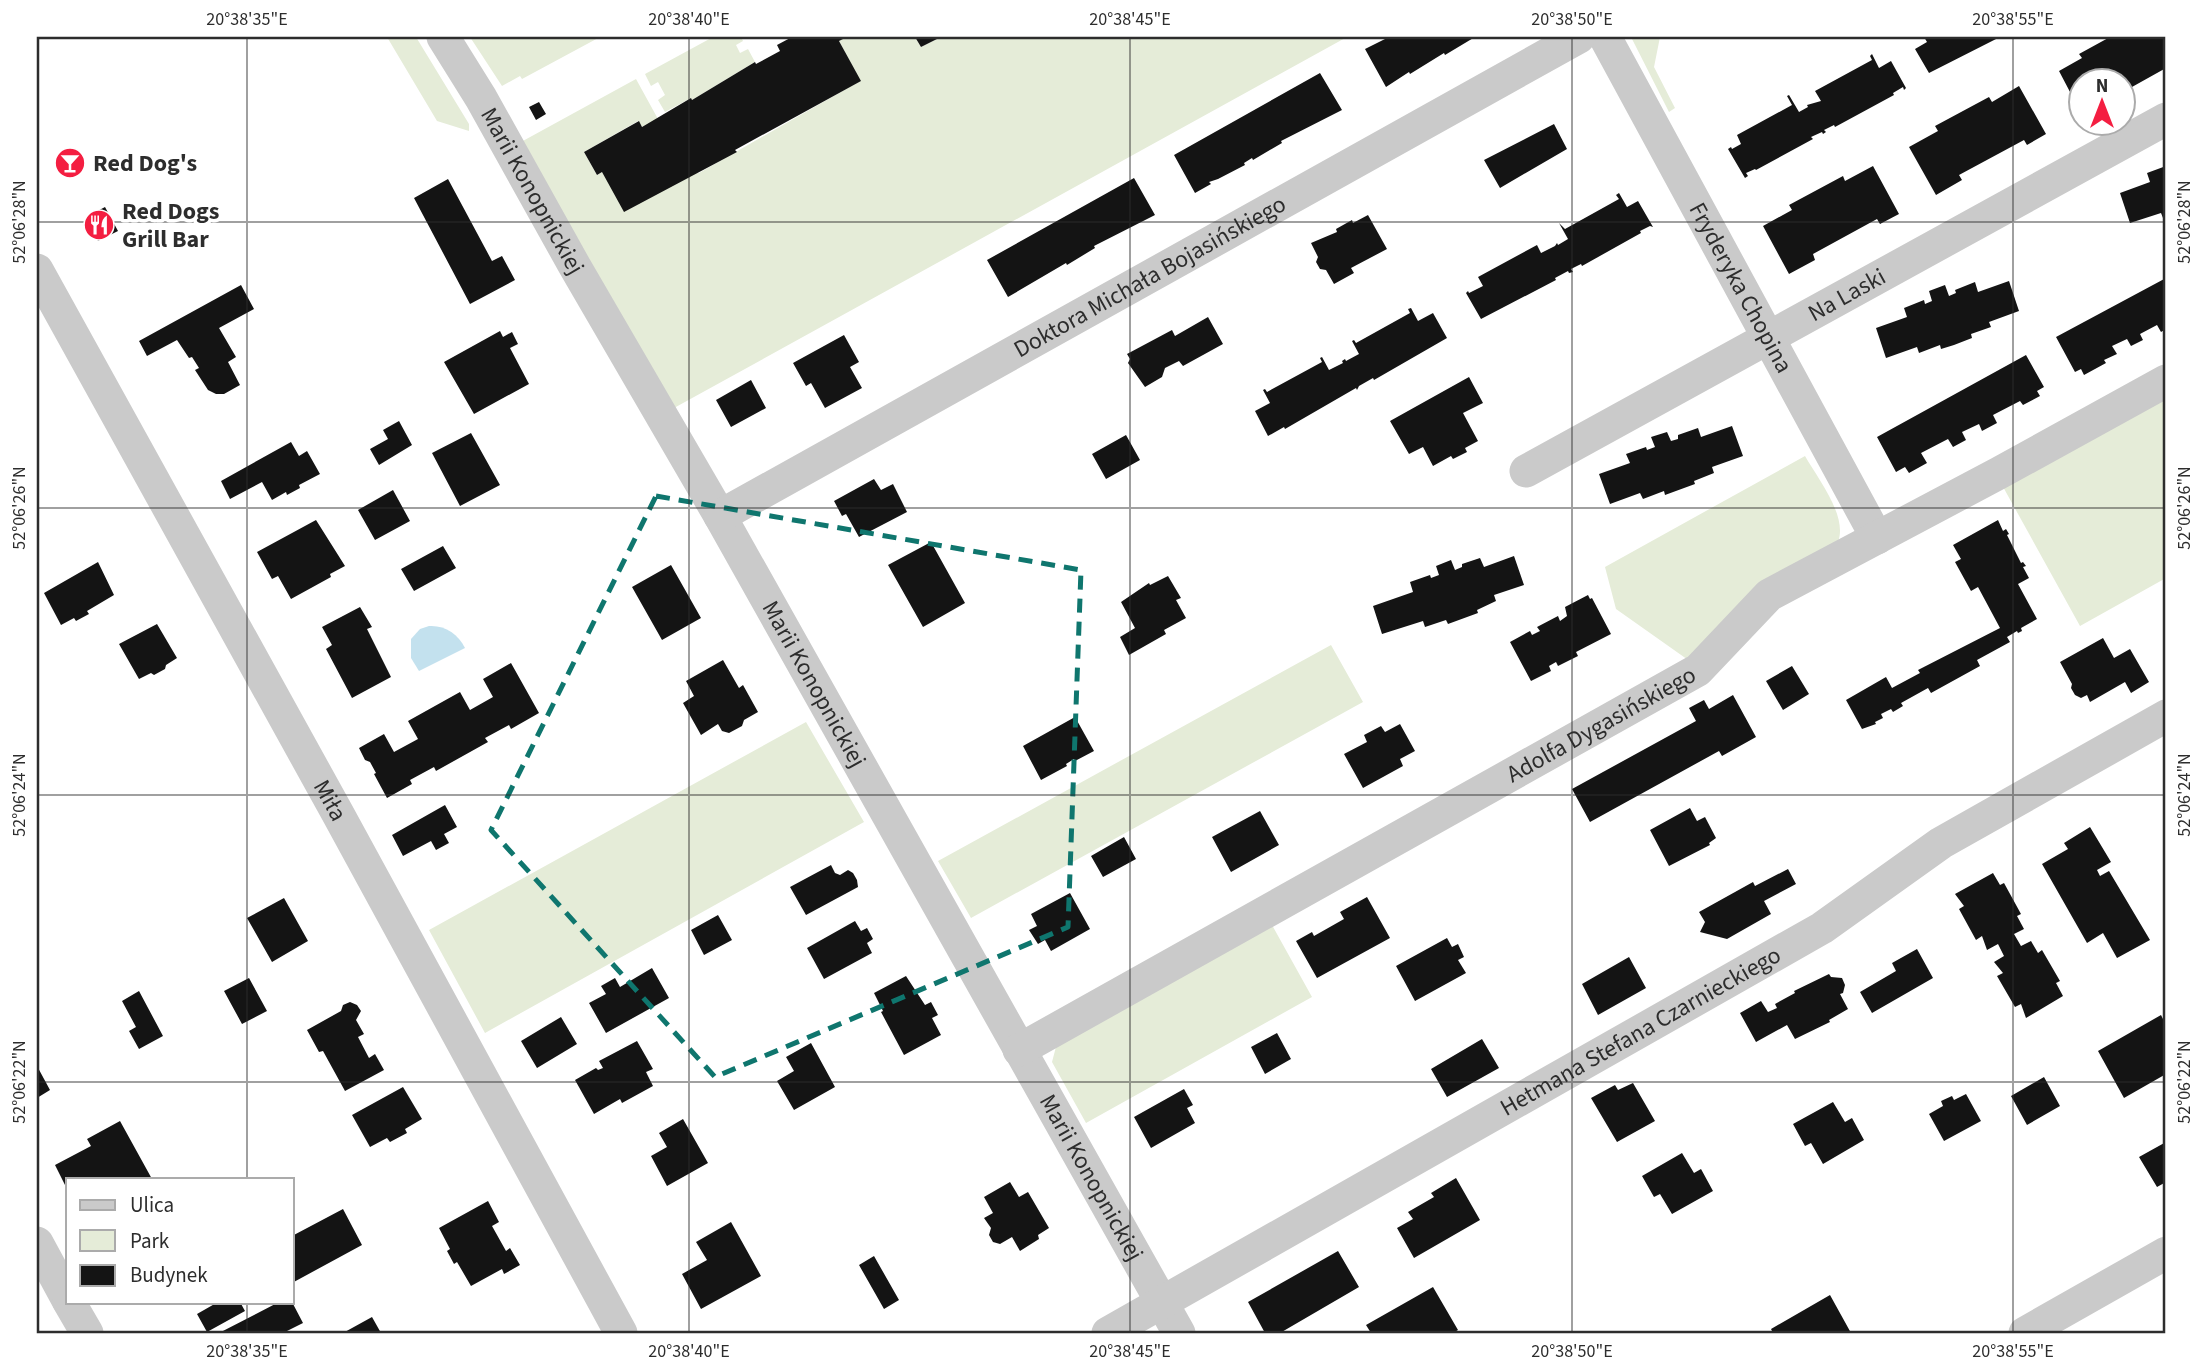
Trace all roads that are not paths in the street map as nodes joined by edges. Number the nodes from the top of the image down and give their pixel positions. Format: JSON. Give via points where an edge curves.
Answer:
{"nodes":[{"id":1,"x":443,"y":37,"type":"edge"},
{"id":2,"x":1579,"y":37,"type":"edge"},
{"id":3,"x":1605,"y":37,"type":"edge"},
{"id":4,"x":2166,"y":120,"type":"edge"},
{"id":5,"x":37,"y":270,"type":"edge"},
{"id":6,"x":1769,"y":338,"type":"junction"},
{"id":7,"x":2166,"y":381,"type":"edge"},
{"id":8,"x":1526,"y":471,"type":"dead end"},
{"id":9,"x":720,"y":516,"type":"junction"},
{"id":10,"x":1877,"y":538,"type":"junction"},
{"id":11,"x":2166,"y":716,"type":"edge"},
{"id":12,"x":1019,"y":1050,"type":"junction"},
{"id":13,"x":37,"y":1243,"type":"edge"},
{"id":14,"x":2166,"y":1253,"type":"edge"},
{"id":15,"x":66,"y":1296,"type":"edge"},
{"id":16,"x":1161,"y":1303,"type":"junction"},
{"id":17,"x":71,"y":1304,"type":"edge"},
{"id":18,"x":87,"y":1333,"type":"edge"},
{"id":19,"x":621,"y":1333,"type":"edge"},
{"id":20,"x":1108,"y":1333,"type":"edge"},
{"id":21,"x":1179,"y":1333,"type":"edge"},
{"id":22,"x":2025,"y":1333,"type":"edge"}],
"edges":[{"from":1,"to":9,"type":"street","name":"Marii Konopnickiej"},
{"from":2,"to":9,"type":"street","name":"Doktora Michała Bojasińskiego"},
{"from":3,"to":6,"type":"street","name":"Fryderyka Chopina"},
{"from":4,"to":6,"type":"street","name":"Na Laski"},
{"from":5,"to":19,"type":"street","name":"Miła"},
{"from":6,"to":8,"type":"street","name":"Na Laski"},
{"from":6,"to":10,"type":"street","name":"Fryderyka Chopina"},
{"from":7,"to":10,"type":"street","name":"Adolfa Dygasińskiego"},
{"from":9,"to":12,"type":"street","name":"Marii Konopnickiej"},
{"from":10,"to":12,"type":"street","name":"Adolfa Dygasińskiego","via":[[1769,595],[1698,670]]},
{"from":11,"to":16,"type":"street","name":"Hetmana Stefana Czarnieckiego","via":[[1941,843],[1822,928]]},
{"from":12,"to":16,"type":"street","name":"Marii Konopnickiej"},
{"from":13,"to":15,"type":"street"},
{"from":14,"to":22,"type":"street"},
{"from":16,"to":20,"type":"street","name":"Hetmana Stefana Czarnieckiego"},
{"from":16,"to":21,"type":"street","name":"Marii Konopnickiej"},
{"from":17,"to":18,"type":"street"}]}
